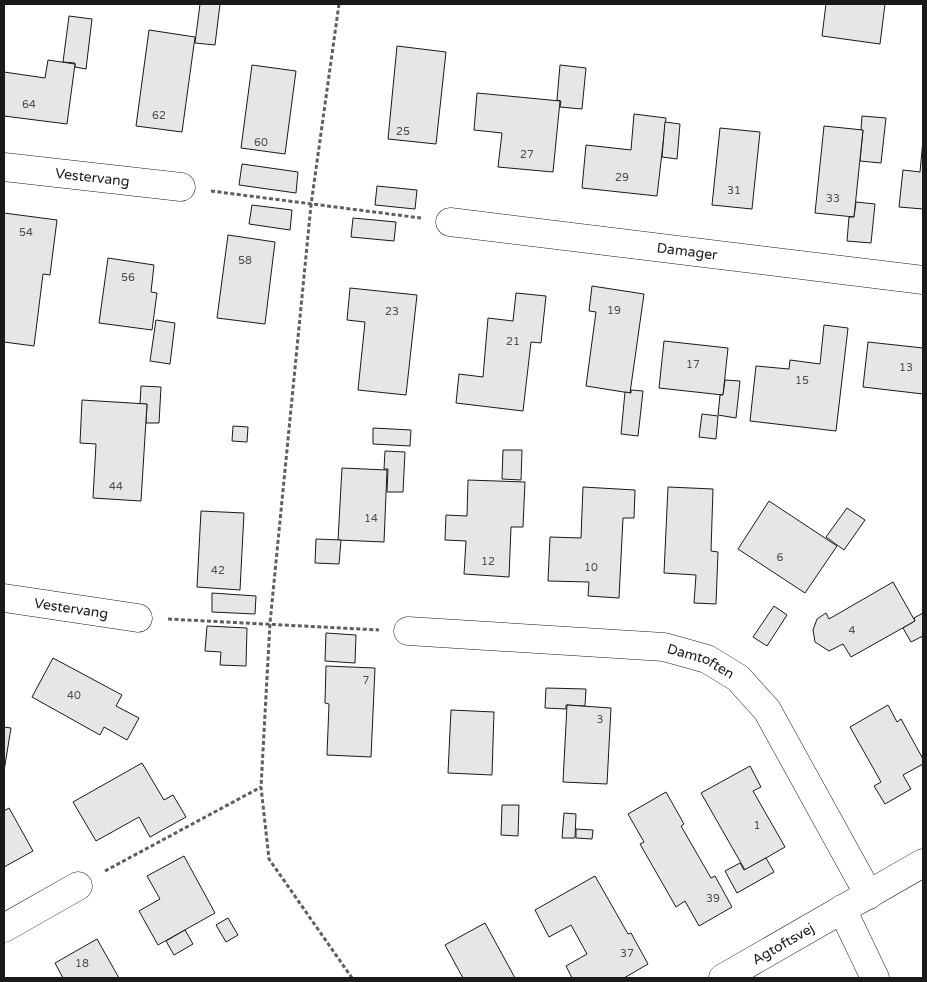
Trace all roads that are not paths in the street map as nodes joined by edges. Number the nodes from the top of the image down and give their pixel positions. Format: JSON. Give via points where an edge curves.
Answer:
{"nodes":[{"id":1,"x":4,"y":167,"type":"edge"},
{"id":2,"x":181,"y":187,"type":"road end"},
{"id":3,"x":450,"y":222,"type":"road end"},
{"id":4,"x":923,"y":280,"type":"edge"},
{"id":5,"x":4,"y":598,"type":"edge"},
{"id":6,"x":138,"y":618,"type":"road end"},
{"id":7,"x":408,"y":631,"type":"road end"},
{"id":8,"x":923,"y":863,"type":"edge"},
{"id":9,"x":78,"y":886,"type":"road end"},
{"id":10,"x":869,"y":895,"type":"junction"},
{"id":11,"x":842,"y":909,"type":"junction"},
{"id":12,"x":4,"y":928,"type":"edge"},
{"id":13,"x":723,"y":978,"type":"edge"},
{"id":14,"x":875,"y":978,"type":"edge"}],
"edges":[{"from":1,"to":2,"type":"street","name":"Vestervang"},
{"from":3,"to":4,"type":"street","name":"Damager"},
{"from":5,"to":6,"type":"street","name":"Vestervang"},
{"from":7,"to":10,"type":"street","name":"Damtoften","via":[[664,647],[707,660],[738,678],[767,710]]},
{"from":8,"to":10,"type":"street","name":"Agtoftsvej"},
{"from":9,"to":12,"type":"street"},
{"from":10,"to":11,"type":"street","name":"Agtoftsvej"},
{"from":11,"to":13,"type":"street","name":"Agtoftsvej"},
{"from":11,"to":14,"type":"street"}]}
